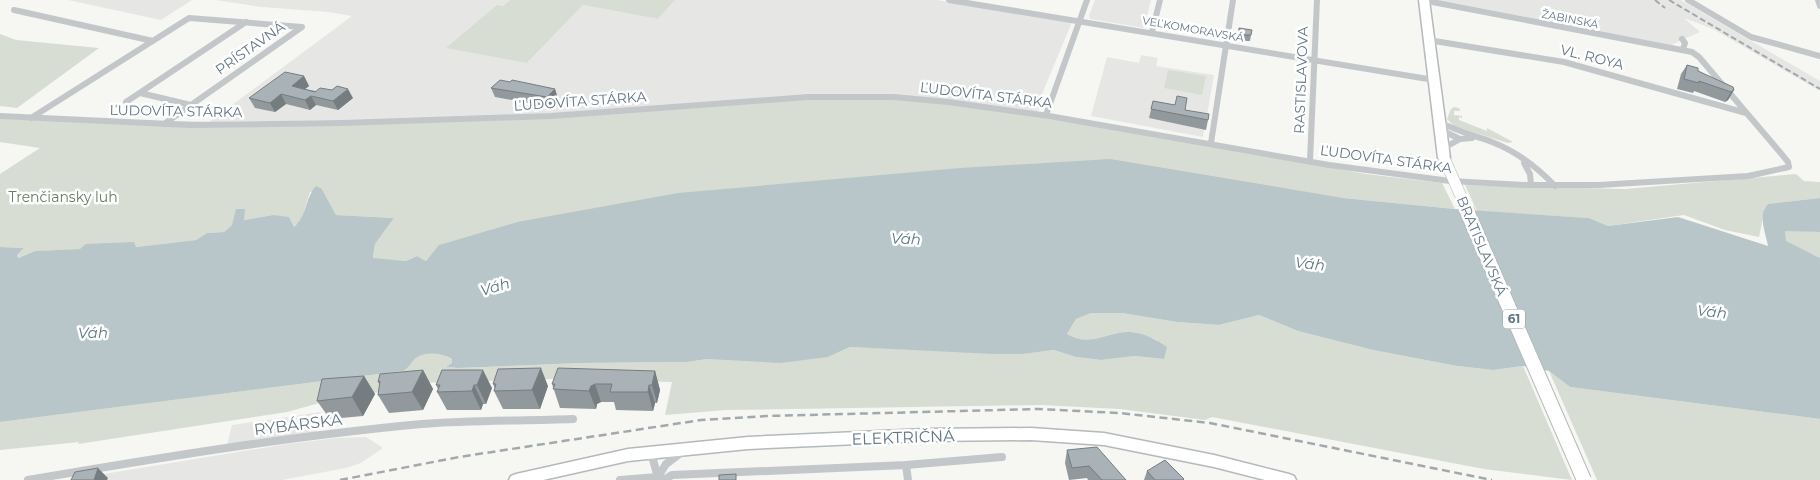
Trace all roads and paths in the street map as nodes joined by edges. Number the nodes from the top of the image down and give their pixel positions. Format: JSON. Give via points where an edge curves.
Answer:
{"nodes":[{"id":1,"x":950,"y":0,"type":"edge"},
{"id":2,"x":1087,"y":0,"type":"edge"},
{"id":3,"x":1160,"y":0,"type":"edge"},
{"id":4,"x":1233,"y":0,"type":"edge"},
{"id":5,"x":1317,"y":0,"type":"edge"},
{"id":6,"x":1424,"y":0,"type":"edge"},
{"id":7,"x":1688,"y":0,"type":"edge"},
{"id":8,"x":1818,"y":0,"type":"edge"},
{"id":9,"x":1820,"y":6,"type":"edge"},
{"id":10,"x":14,"y":10,"type":"dead end"},
{"id":11,"x":1080,"y":21,"type":"junction"},
{"id":12,"x":246,"y":22,"type":"junction"},
{"id":13,"x":1152,"y":32,"type":"junction"},
{"id":14,"x":1682,"y":39,"type":"dead end"},
{"id":15,"x":1428,"y":40,"type":"junction"},
{"id":16,"x":153,"y":41,"type":"junction"},
{"id":17,"x":1226,"y":45,"type":"junction"},
{"id":18,"x":1684,"y":49,"type":"junction"},
{"id":19,"x":1820,"y":56,"type":"edge"},
{"id":20,"x":1314,"y":60,"type":"junction"},
{"id":21,"x":1434,"y":80,"type":"junction"},
{"id":22,"x":140,"y":93,"type":"junction"},
{"id":23,"x":126,"y":102,"type":"dead end"},
{"id":24,"x":191,"y":105,"type":"junction"},
{"id":25,"x":1746,"y":113,"type":"junction"},
{"id":26,"x":1046,"y":115,"type":"junction"},
{"id":27,"x":0,"y":116,"type":"edge"},
{"id":28,"x":30,"y":118,"type":"junction"},
{"id":29,"x":164,"y":124,"type":"junction"},
{"id":30,"x":1439,"y":125,"type":"junction"},
{"id":31,"x":1476,"y":138,"type":"junction"},
{"id":32,"x":1460,"y":139,"type":"junction"},
{"id":33,"x":1211,"y":143,"type":"junction"},
{"id":34,"x":1443,"y":153,"type":"junction"},
{"id":35,"x":1310,"y":161,"type":"junction"},
{"id":36,"x":1522,"y":161,"type":"junction"},
{"id":37,"x":1531,"y":186,"type":"junction"},
{"id":38,"x":1555,"y":186,"type":"junction"},
{"id":39,"x":573,"y":419,"type":"dead end"},
{"id":40,"x":690,"y":448,"type":"junction"},
{"id":41,"x":651,"y":452,"type":"junction"},
{"id":42,"x":1002,"y":457,"type":"dead end"},
{"id":43,"x":906,"y":465,"type":"junction"},
{"id":44,"x":660,"y":479,"type":"edge"},
{"id":45,"x":28,"y":480,"type":"edge"},
{"id":46,"x":516,"y":480,"type":"edge"},
{"id":47,"x":620,"y":480,"type":"edge"},
{"id":48,"x":908,"y":480,"type":"edge"},
{"id":49,"x":1289,"y":480,"type":"edge"},
{"id":50,"x":1584,"y":480,"type":"edge"}],
"edges":[{"from":1,"to":11,"type":"street","name":"VEĽKOMORAVSKÁ"},
{"from":2,"to":11,"type":"street"},
{"from":3,"to":13,"type":"street"},
{"from":4,"to":17,"type":"street"},
{"from":5,"to":20,"type":"street","name":"RASTISLAVOVA"},
{"from":6,"to":15,"type":"main road","name":"BRATISLAVSKÁ","number":"61"},
{"from":6,"to":18,"type":"street","name":"ŽABINSKÁ"},
{"from":7,"to":19,"type":"street","via":[[1740,32]]},
{"from":8,"to":9,"type":"street"},
{"from":10,"to":16,"type":"street"},
{"from":11,"to":13,"type":"street","name":"VEĽKOMORAVSKÁ"},
{"from":11,"to":26,"type":"street"},
{"from":12,"to":16,"type":"street","name":"PRÍSTAVNÁ","via":[[189,18]]},
{"from":12,"to":22,"type":"street","name":"PRÍSTAVNÁ"},
{"from":12,"to":24,"type":"street","name":"PRÍSTAVNÁ","via":[[302,27]]},
{"from":13,"to":17,"type":"street","name":"VEĽKOMORAVSKÁ"},
{"from":14,"to":18,"type":"street"},
{"from":15,"to":21,"type":"main road","name":"BRATISLAVSKÁ","number":"61"},
{"from":15,"to":25,"type":"street","name":"VL. ROYA","via":[[1564,62]]},
{"from":16,"to":28,"type":"street","name":"PRÍSTAVNÁ"},
{"from":17,"to":20,"type":"street","name":"VEĽKOMORAVSKÁ"},
{"from":17,"to":33,"type":"street"},
{"from":18,"to":25,"type":"street","name":"ĽUDOVÍTA STÁRKA","via":[[1696,55]]},
{"from":20,"to":21,"type":"street","name":"VEĽKOMORAVSKÁ"},
{"from":20,"to":35,"type":"street","name":"RASTISLAVOVA"},
{"from":21,"to":30,"type":"main road","name":"BRATISLAVSKÁ","number":"61"},
{"from":22,"to":23,"type":"street","name":"PRÍSTAVNÁ"},
{"from":22,"to":24,"type":"street"},
{"from":24,"to":29,"type":"street","name":"PRÍSTAVNÁ"},
{"from":25,"to":38,"type":"street","name":"ĽUDOVÍTA STÁRKA","via":[[1788,162],[1788,168],[1650,183]]},
{"from":26,"to":29,"type":"street","name":"ĽUDOVÍTA STÁRKA","via":[[914,99],[857,96],[489,119]]},
{"from":26,"to":33,"type":"street","name":"ĽUDOVÍTA STÁRKA"},
{"from":27,"to":28,"type":"street","name":"ĽUDOVÍTA STÁRKA"},
{"from":28,"to":29,"type":"street","name":"ĽUDOVÍTA STÁRKA"},
{"from":30,"to":31,"type":"street"},
{"from":30,"to":32,"type":"street"},
{"from":30,"to":34,"type":"main road","name":"BRATISLAVSKÁ","number":"61"},
{"from":31,"to":32,"type":"street"},
{"from":31,"to":36,"type":"street","via":[[1501,146]]},
{"from":32,"to":34,"type":"street"},
{"from":33,"to":35,"type":"street","name":"ĽUDOVÍTA STÁRKA"},
{"from":34,"to":50,"type":"main road","name":"BRATISLAVSKÁ","number":"61","bridge":true},
{"from":35,"to":37,"type":"street","name":"ĽUDOVÍTA STÁRKA","via":[[1435,180]]},
{"from":36,"to":37,"type":"street","via":[[1530,174]]},
{"from":36,"to":38,"type":"street"},
{"from":37,"to":38,"type":"street","name":"ĽUDOVÍTA STÁRKA"},
{"from":39,"to":45,"type":"street","name":"RYBÁRSKA","via":[[403,426],[168,456]]},
{"from":40,"to":41,"type":"main road","name":"ELEKTRIČNÁ"},
{"from":40,"to":44,"type":"street","via":[[672,459]]},
{"from":40,"to":49,"type":"main road","name":"ELEKTRIČNÁ","via":[[907,436],[1054,435],[1096,438],[1160,450]]},
{"from":41,"to":44,"type":"street"},
{"from":41,"to":46,"type":"main road","name":"ELEKTRIČNÁ"},
{"from":42,"to":43,"type":"street","name":"ELEKTRIČNÁ"},
{"from":43,"to":44,"type":"street","name":"ELEKTRIČNÁ","via":[[672,475]]},
{"from":43,"to":48,"type":"street"},
{"from":44,"to":47,"type":"street","name":"ELEKTRIČNÁ"}]}
